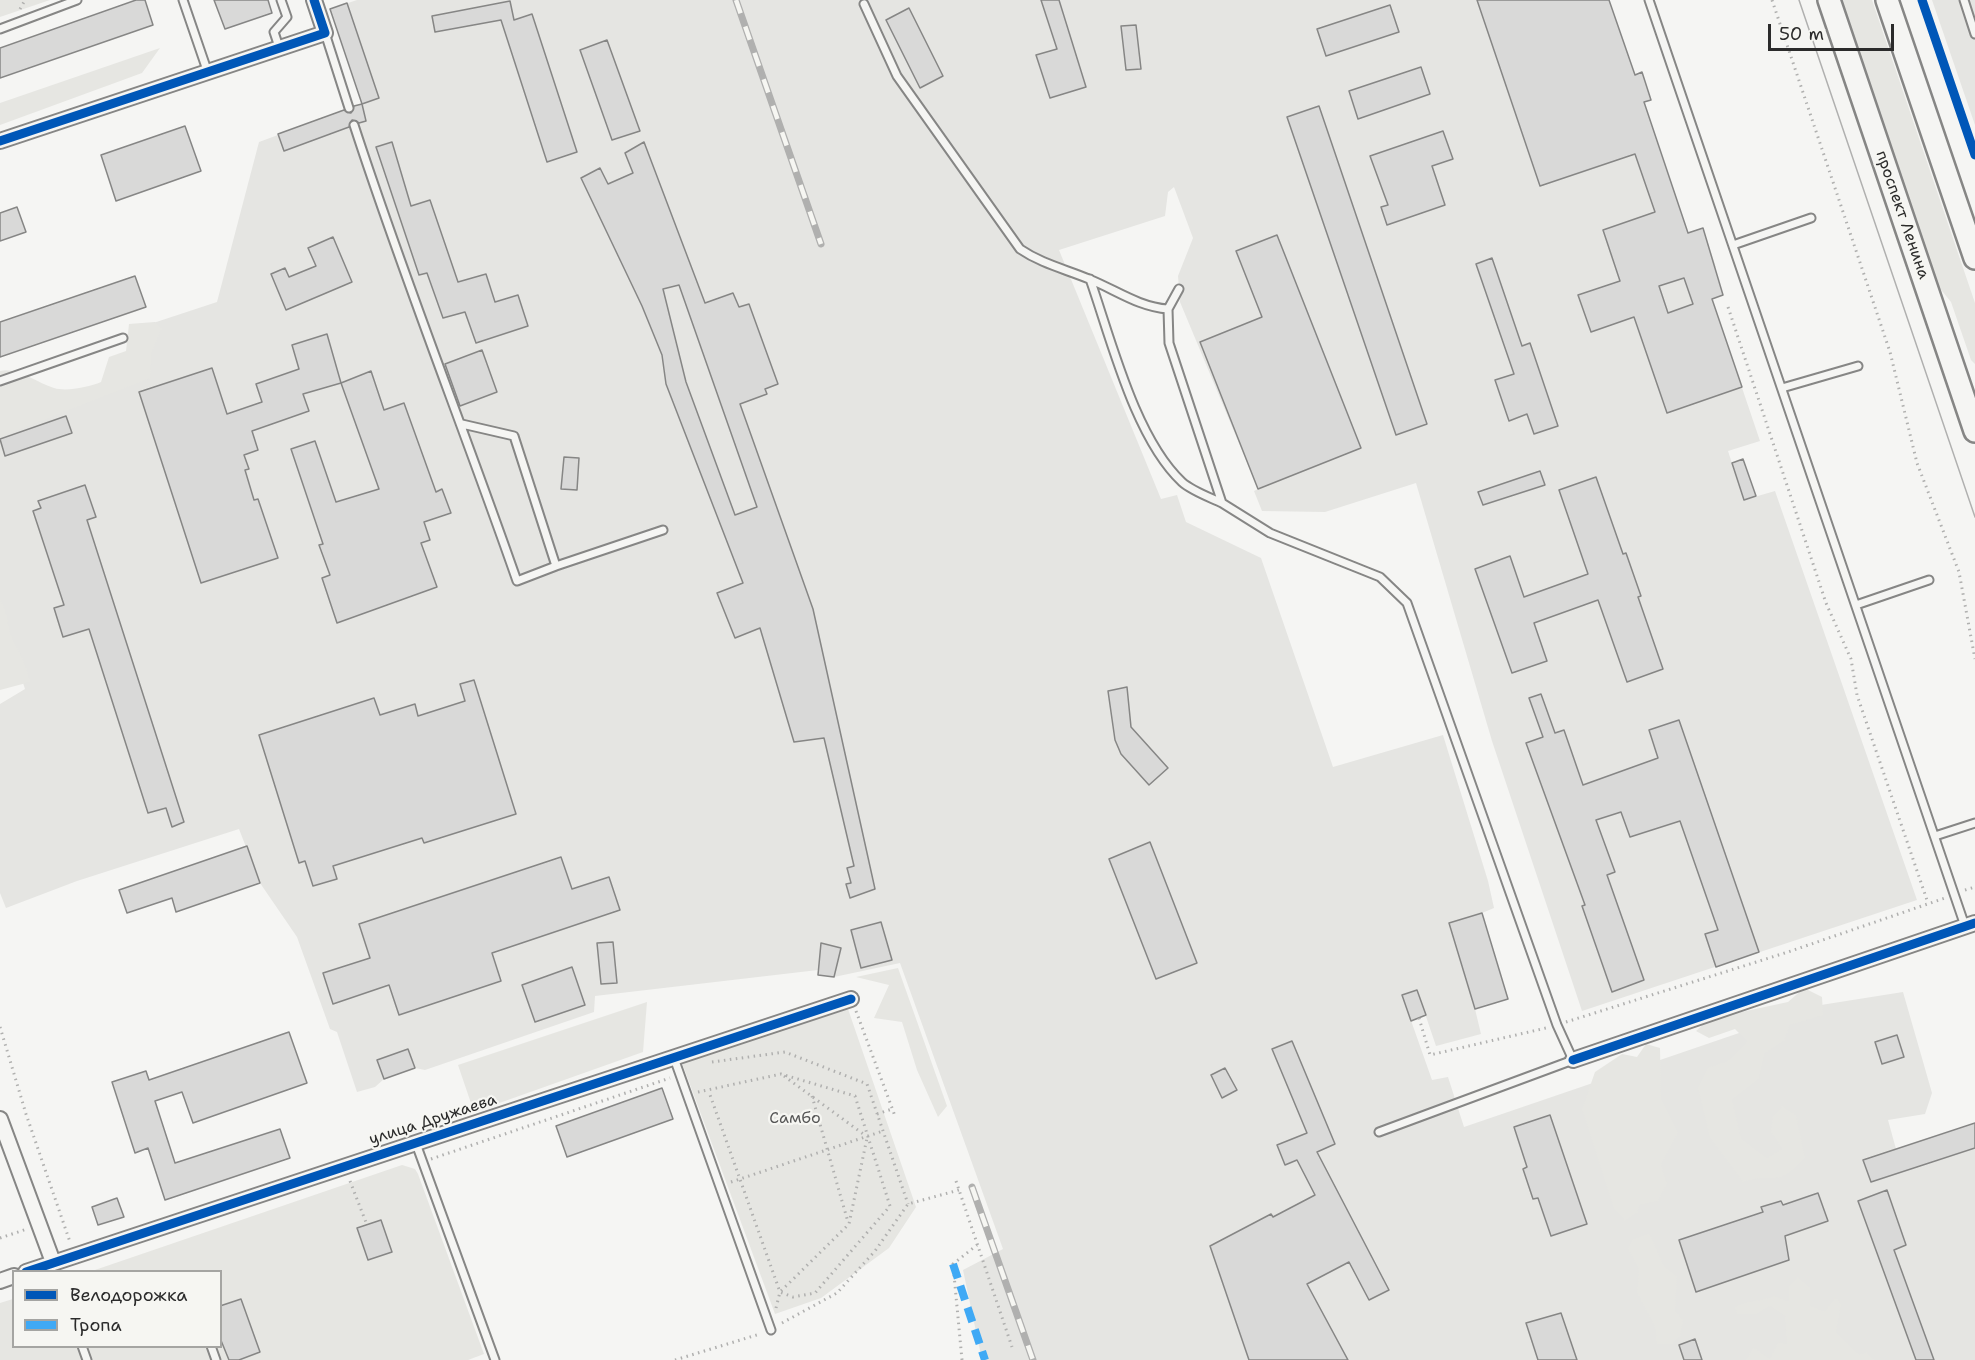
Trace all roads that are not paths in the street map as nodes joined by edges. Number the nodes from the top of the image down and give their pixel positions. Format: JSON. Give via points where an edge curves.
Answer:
{"nodes":[{"id":1,"x":77,"y":0,"type":"edge"},
{"id":2,"x":183,"y":0,"type":"edge"},
{"id":3,"x":281,"y":0,"type":"edge"},
{"id":4,"x":314,"y":0,"type":"edge"},
{"id":5,"x":1649,"y":0,"type":"edge"},
{"id":6,"x":1829,"y":0,"type":"edge"},
{"id":7,"x":1887,"y":0,"type":"edge"},
{"id":8,"x":1964,"y":0,"type":"edge"},
{"id":9,"x":864,"y":4,"type":"dead end"},
{"id":10,"x":0,"y":29,"type":"edge"},
{"id":11,"x":324,"y":33,"type":"junction"},
{"id":12,"x":1975,"y":33,"type":"edge"},
{"id":13,"x":279,"y":48,"type":"junction"},
{"id":14,"x":207,"y":70,"type":"junction"},
{"id":15,"x":349,"y":108,"type":"dead end"},
{"id":16,"x":354,"y":125,"type":"dead end"},
{"id":17,"x":0,"y":141,"type":"edge"},
{"id":18,"x":1811,"y":218,"type":"dead end"},
{"id":19,"x":1733,"y":245,"type":"junction"},
{"id":20,"x":1975,"y":258,"type":"edge"},
{"id":21,"x":1090,"y":279,"type":"junction"},
{"id":22,"x":1179,"y":289,"type":"dead end"},
{"id":23,"x":1168,"y":309,"type":"junction"},
{"id":24,"x":123,"y":339,"type":"dead end"},
{"id":25,"x":1858,"y":366,"type":"dead end"},
{"id":26,"x":0,"y":381,"type":"edge"},
{"id":27,"x":1967,"y":383,"type":"edge"},
{"id":28,"x":1782,"y":388,"type":"junction"},
{"id":29,"x":462,"y":424,"type":"junction"},
{"id":30,"x":1975,"y":431,"type":"edge"},
{"id":31,"x":1222,"y":503,"type":"junction"},
{"id":32,"x":663,"y":530,"type":"dead end"},
{"id":33,"x":556,"y":566,"type":"junction"},
{"id":34,"x":1929,"y":580,"type":"dead end"},
{"id":35,"x":1856,"y":605,"type":"junction"},
{"id":36,"x":1975,"y":823,"type":"edge"},
{"id":37,"x":1935,"y":836,"type":"junction"},
{"id":38,"x":1970,"y":924,"type":"edge"},
{"id":39,"x":851,"y":999,"type":"road end"},
{"id":40,"x":674,"y":1058,"type":"junction"},
{"id":41,"x":1573,"y":1060,"type":"junction"},
{"id":42,"x":0,"y":1119,"type":"edge"},
{"id":43,"x":1379,"y":1132,"type":"dead end"},
{"id":44,"x":416,"y":1141,"type":"junction"},
{"id":45,"x":4,"y":1145,"type":"edge"},
{"id":46,"x":55,"y":1267,"type":"edge"},
{"id":47,"x":38,"y":1270,"type":"edge"},
{"id":48,"x":771,"y":1330,"type":"road end"},
{"id":49,"x":495,"y":1360,"type":"edge"}],
"edges":[{"from":1,"to":10,"type":"lane"},
{"from":2,"to":14,"type":"lane"},
{"from":3,"to":13,"type":"lane","via":[[287,17],[274,32]]},
{"from":4,"to":11,"type":"street"},
{"from":5,"to":19,"type":"lane"},
{"from":6,"to":27,"type":"main road","name":"проспект Ленина"},
{"from":7,"to":20,"type":"main road"},
{"from":8,"to":12,"type":"lane"},
{"from":9,"to":21,"type":"lane","via":[[897,76],[1020,249],[1038,261]]},
{"from":11,"to":13,"type":"street"},
{"from":11,"to":15,"type":"lane"},
{"from":13,"to":14,"type":"street"},
{"from":14,"to":17,"type":"street"},
{"from":16,"to":29,"type":"lane","via":[[393,246]]},
{"from":18,"to":19,"type":"lane"},
{"from":19,"to":28,"type":"lane"},
{"from":21,"to":23,"type":"lane","via":[[1138,303]]},
{"from":21,"to":31,"type":"lane","via":[[1141,420],[1165,464],[1184,484]]},
{"from":22,"to":23,"type":"lane"},
{"from":23,"to":31,"type":"lane","via":[[1169,343]]},
{"from":24,"to":26,"type":"lane"},
{"from":25,"to":28,"type":"lane"},
{"from":27,"to":30,"type":"main road","name":"проспект Ленина"},
{"from":28,"to":35,"type":"lane"},
{"from":29,"to":33,"type":"lane","via":[[514,436]]},
{"from":29,"to":33,"type":"lane","via":[[517,582]]},
{"from":31,"to":41,"type":"lane","via":[[1270,533],[1380,577],[1407,603],[1557,1025]]},
{"from":32,"to":33,"type":"lane"},
{"from":34,"to":35,"type":"lane"},
{"from":35,"to":37,"type":"lane"},
{"from":36,"to":37,"type":"lane"},
{"from":37,"to":38,"type":"lane","via":[[1954,894]]},
{"from":38,"to":41,"type":"street"},
{"from":39,"to":40,"type":"street","name":"улица Дружаева"},
{"from":40,"to":44,"type":"street","name":"улица Дружаева"},
{"from":40,"to":48,"type":"lane"},
{"from":41,"to":43,"type":"lane"},
{"from":42,"to":45,"type":"street"},
{"from":44,"to":46,"type":"street","name":"улица Дружаева"},
{"from":44,"to":49,"type":"lane"},
{"from":45,"to":46,"type":"street"},
{"from":46,"to":47,"type":"street","name":"улица Дружаева"}]}
